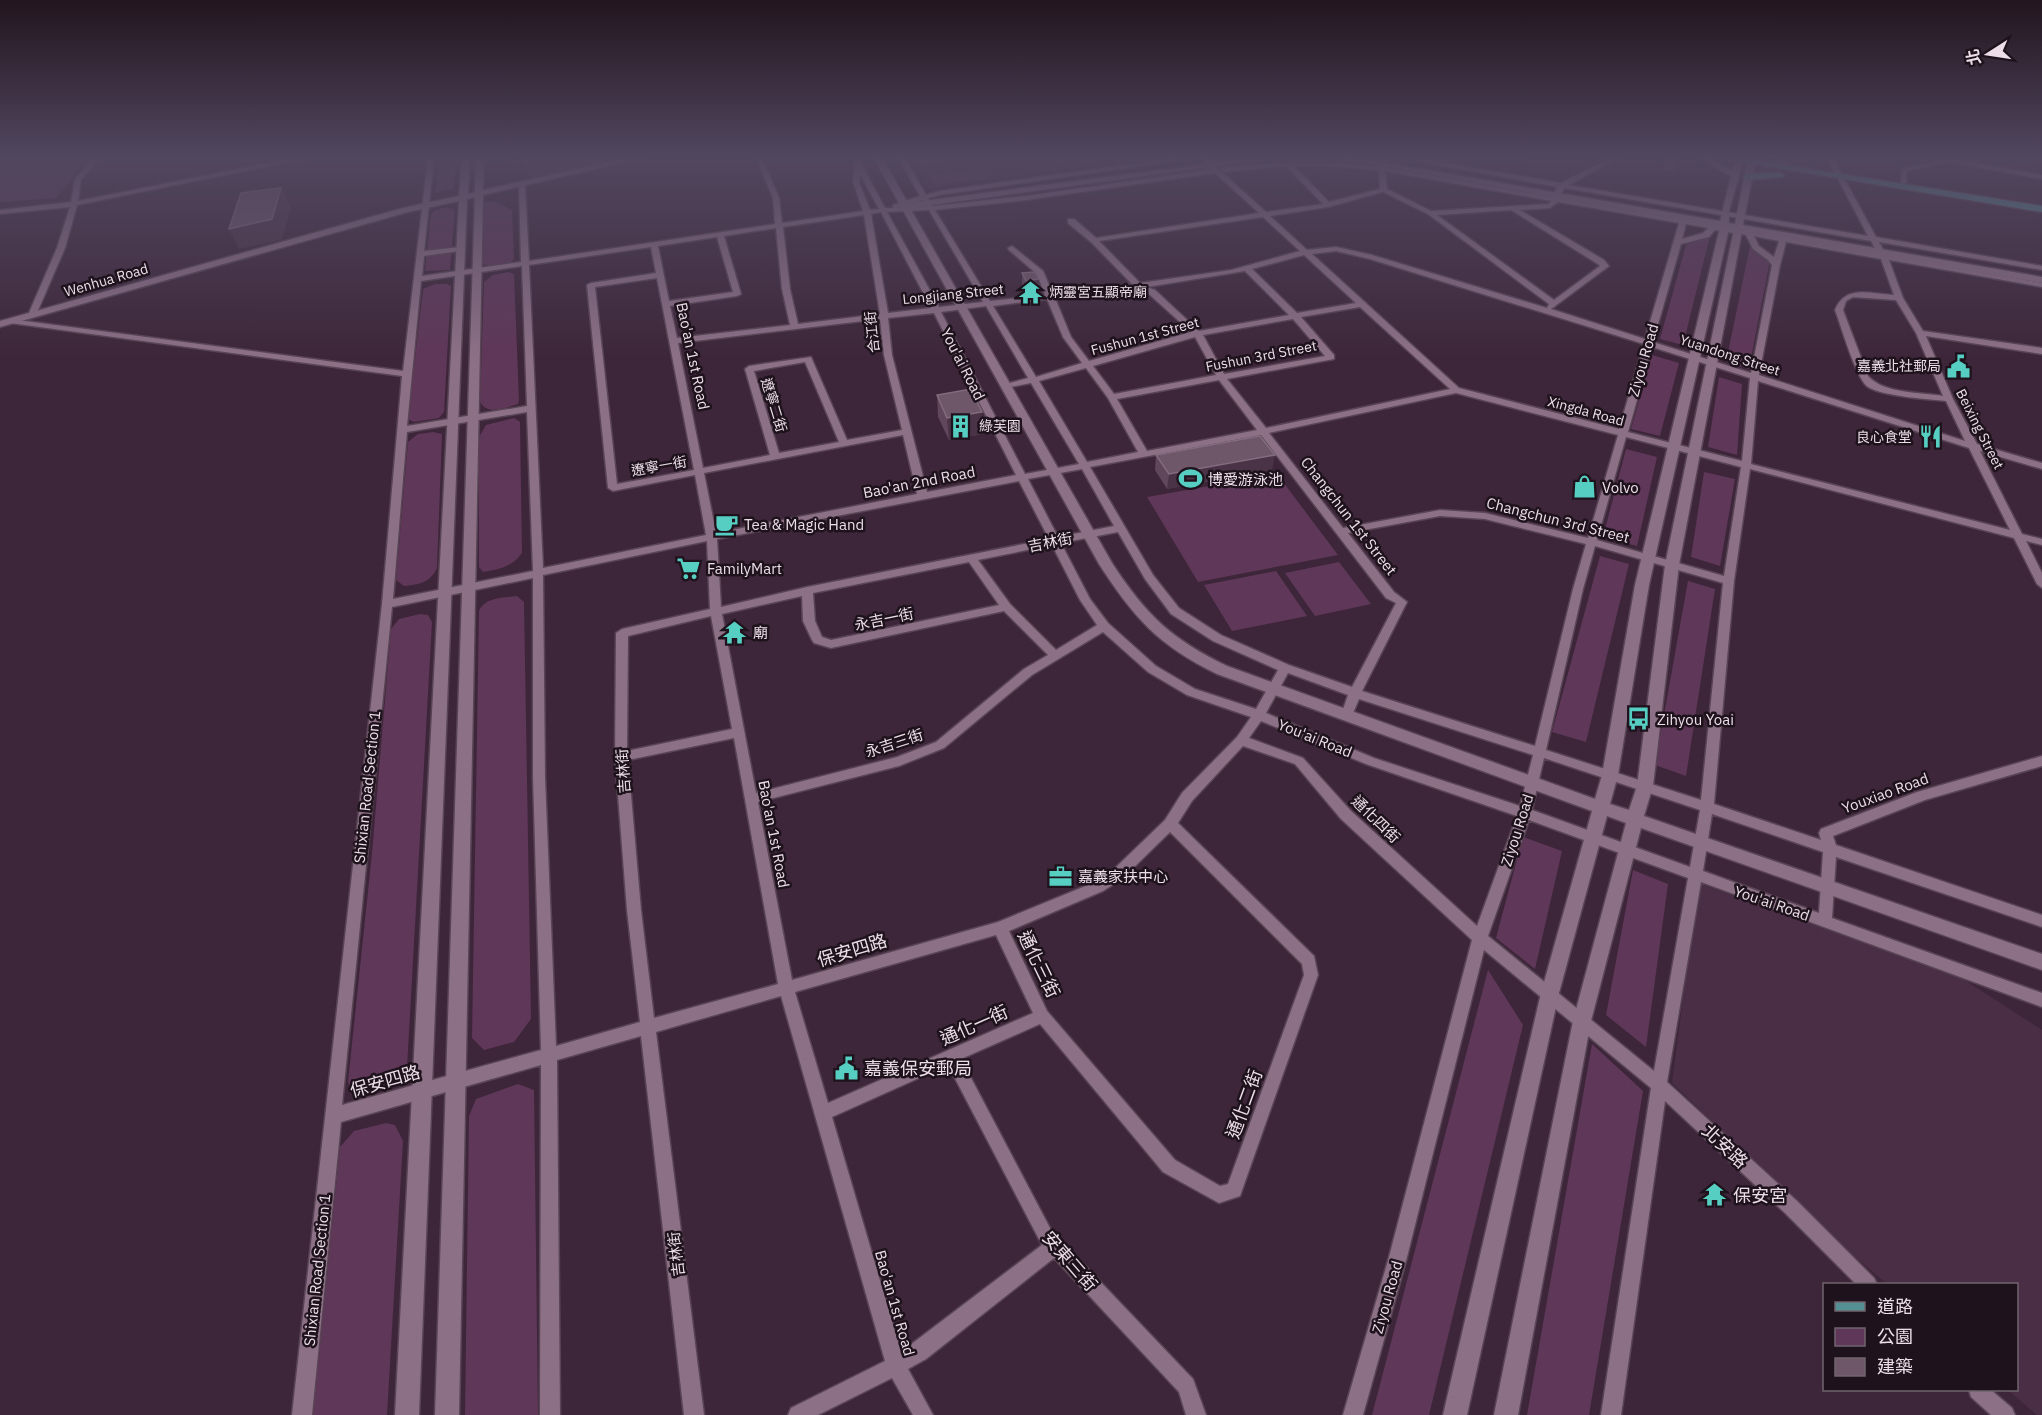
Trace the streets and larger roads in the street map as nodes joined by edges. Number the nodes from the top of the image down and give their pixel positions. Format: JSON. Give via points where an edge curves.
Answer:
{"nodes":[{"id":1,"x":68,"y":224,"type":"edge"},
{"id":2,"x":359,"y":224,"type":"edge"},
{"id":3,"x":426,"y":224,"type":"edge"},
{"id":4,"x":461,"y":224,"type":"edge"},
{"id":5,"x":478,"y":224,"type":"edge"},
{"id":6,"x":524,"y":224,"type":"edge"},
{"id":7,"x":786,"y":224,"type":"edge"},
{"id":8,"x":869,"y":224,"type":"edge"},
{"id":9,"x":891,"y":224,"type":"edge"},
{"id":10,"x":916,"y":224,"type":"edge"},
{"id":11,"x":940,"y":224,"type":"edge"},
{"id":12,"x":1075,"y":224,"type":"edge"},
{"id":13,"x":1202,"y":224,"type":"edge"},
{"id":14,"x":1273,"y":224,"type":"edge"},
{"id":15,"x":1444,"y":224,"type":"edge"},
{"id":16,"x":1538,"y":224,"type":"edge"},
{"id":17,"x":1683,"y":224,"type":"edge"},
{"id":18,"x":1732,"y":224,"type":"junction"},
{"id":19,"x":1866,"y":224,"type":"edge"},
{"id":20,"x":779,"y":225,"type":"junction"},
{"id":21,"x":720,"y":234,"type":"junction"},
{"id":22,"x":1094,"y":240,"type":"junction"},
{"id":23,"x":1783,"y":240,"type":"junction"},
{"id":24,"x":1677,"y":243,"type":"junction"},
{"id":25,"x":654,"y":244,"type":"junction"},
{"id":26,"x":1012,"y":248,"type":"dead end"},
{"id":27,"x":1878,"y":248,"type":"junction"},
{"id":28,"x":460,"y":249,"type":"junction"},
{"id":29,"x":1305,"y":252,"type":"junction"},
{"id":30,"x":422,"y":254,"type":"junction"},
{"id":31,"x":526,"y":263,"type":"junction"},
{"id":32,"x":1776,"y":265,"type":"junction"},
{"id":33,"x":1248,"y":268,"type":"junction"},
{"id":34,"x":2042,"y":268,"type":"edge"},
{"id":35,"x":477,"y":271,"type":"junction"},
{"id":36,"x":458,"y":273,"type":"junction"},
{"id":37,"x":2042,"y":274,"type":"edge"},
{"id":38,"x":659,"y":275,"type":"junction"},
{"id":39,"x":420,"y":279,"type":"junction"},
{"id":40,"x":2042,"y":280,"type":"edge"},
{"id":41,"x":2042,"y":285,"type":"edge"},
{"id":42,"x":1138,"y":286,"type":"junction"},
{"id":43,"x":1049,"y":297,"type":"junction"},
{"id":44,"x":1899,"y":298,"type":"junction"},
{"id":45,"x":988,"y":303,"type":"junction"},
{"id":46,"x":666,"y":304,"type":"junction"},
{"id":47,"x":1362,"y":304,"type":"junction"},
{"id":48,"x":1555,"y":304,"type":"junction"},
{"id":49,"x":962,"y":307,"type":"junction"},
{"id":50,"x":936,"y":309,"type":"junction"},
{"id":51,"x":1545,"y":310,"type":"junction"},
{"id":52,"x":32,"y":315,"type":"junction"},
{"id":53,"x":885,"y":315,"type":"junction"},
{"id":54,"x":1296,"y":317,"type":"junction"},
{"id":55,"x":10,"y":321,"type":"junction"},
{"id":56,"x":0,"y":324,"type":"edge"},
{"id":57,"x":794,"y":326,"type":"junction"},
{"id":58,"x":1920,"y":333,"type":"junction"},
{"id":59,"x":1198,"y":334,"type":"junction"},
{"id":60,"x":673,"y":341,"type":"junction"},
{"id":61,"x":1648,"y":343,"type":"junction"},
{"id":62,"x":2042,"y":351,"type":"edge"},
{"id":63,"x":1694,"y":358,"type":"junction"},
{"id":64,"x":1712,"y":363,"type":"junction"},
{"id":65,"x":1090,"y":365,"type":"junction"},
{"id":66,"x":407,"y":374,"type":"junction"},
{"id":67,"x":1754,"y":377,"type":"junction"},
{"id":68,"x":1222,"y":378,"type":"junction"},
{"id":69,"x":1034,"y":380,"type":"junction"},
{"id":70,"x":1006,"y":385,"type":"junction"},
{"id":71,"x":1456,"y":390,"type":"junction"},
{"id":72,"x":1112,"y":397,"type":"junction"},
{"id":73,"x":1949,"y":399,"type":"junction"},
{"id":74,"x":532,"y":408,"type":"junction"},
{"id":75,"x":472,"y":418,"type":"junction"},
{"id":76,"x":452,"y":422,"type":"junction"},
{"id":77,"x":401,"y":430,"type":"junction"},
{"id":78,"x":1264,"y":431,"type":"junction"},
{"id":79,"x":906,"y":432,"type":"junction"},
{"id":80,"x":1622,"y":435,"type":"junction"},
{"id":81,"x":844,"y":444,"type":"junction"},
{"id":82,"x":1975,"y":447,"type":"junction"},
{"id":83,"x":1673,"y":448,"type":"junction"},
{"id":84,"x":1694,"y":453,"type":"junction"},
{"id":85,"x":1144,"y":454,"type":"junction"},
{"id":86,"x":776,"y":458,"type":"junction"},
{"id":87,"x":1085,"y":465,"type":"junction"},
{"id":88,"x":1746,"y":465,"type":"junction"},
{"id":89,"x":2042,"y":466,"type":"edge"},
{"id":90,"x":1056,"y":471,"type":"junction"},
{"id":91,"x":700,"y":472,"type":"junction"},
{"id":92,"x":1022,"y":478,"type":"junction"},
{"id":93,"x":923,"y":496,"type":"junction"},
{"id":94,"x":1121,"y":528,"type":"junction"},
{"id":95,"x":1343,"y":531,"type":"junction"},
{"id":96,"x":1088,"y":534,"type":"junction"},
{"id":97,"x":712,"y":537,"type":"junction"},
{"id":98,"x":2020,"y":537,"type":"junction"},
{"id":99,"x":1055,"y":541,"type":"junction"},
{"id":100,"x":1592,"y":542,"type":"junction"},
{"id":101,"x":2042,"y":542,"type":"edge"},
{"id":102,"x":971,"y":557,"type":"junction"},
{"id":103,"x":1648,"y":558,"type":"junction"},
{"id":104,"x":1672,"y":565,"type":"junction"},
{"id":105,"x":538,"y":574,"type":"junction"},
{"id":106,"x":1729,"y":581,"type":"junction"},
{"id":107,"x":2042,"y":584,"type":"edge"},
{"id":108,"x":468,"y":588,"type":"junction"},
{"id":109,"x":807,"y":591,"type":"junction"},
{"id":110,"x":446,"y":592,"type":"junction"},
{"id":111,"x":387,"y":604,"type":"junction"},
{"id":112,"x":1006,"y":607,"type":"junction"},
{"id":113,"x":716,"y":611,"type":"junction"},
{"id":114,"x":1104,"y":626,"type":"junction"},
{"id":115,"x":1054,"y":655,"type":"junction"},
{"id":116,"x":1286,"y":668,"type":"junction"},
{"id":117,"x":1275,"y":689,"type":"junction"},
{"id":118,"x":1355,"y":693,"type":"junction"},
{"id":119,"x":1259,"y":715,"type":"junction"},
{"id":120,"x":1347,"y":715,"type":"junction"},
{"id":121,"x":738,"y":732,"type":"junction"},
{"id":122,"x":1241,"y":740,"type":"junction"},
{"id":123,"x":1540,"y":753,"type":"junction"},
{"id":124,"x":621,"y":757,"type":"junction"},
{"id":125,"x":2042,"y":761,"type":"edge"},
{"id":126,"x":1610,"y":775,"type":"junction"},
{"id":127,"x":1532,"y":783,"type":"junction"},
{"id":128,"x":1645,"y":786,"type":"junction"},
{"id":129,"x":751,"y":799,"type":"junction"},
{"id":130,"x":1602,"y":807,"type":"junction"},
{"id":131,"x":1707,"y":808,"type":"junction"},
{"id":132,"x":1525,"y":813,"type":"junction"},
{"id":133,"x":1635,"y":818,"type":"junction"},
{"id":134,"x":1170,"y":824,"type":"junction"},
{"id":135,"x":1592,"y":839,"type":"junction"},
{"id":136,"x":1702,"y":843,"type":"junction"},
{"id":137,"x":1830,"y":850,"type":"junction"},
{"id":138,"x":1628,"y":852,"type":"junction"},
{"id":139,"x":1694,"y":876,"type":"junction"},
{"id":140,"x":1826,"y":887,"type":"junction"},
{"id":141,"x":2042,"y":921,"type":"edge"},
{"id":142,"x":1825,"y":922,"type":"junction"},
{"id":143,"x":1000,"y":928,"type":"junction"},
{"id":144,"x":1479,"y":938,"type":"junction"},
{"id":145,"x":2042,"y":962,"type":"edge"},
{"id":146,"x":787,"y":990,"type":"junction"},
{"id":147,"x":1550,"y":993,"type":"junction"},
{"id":148,"x":2042,"y":1000,"type":"edge"},
{"id":149,"x":1042,"y":1016,"type":"junction"},
{"id":150,"x":1582,"y":1021,"type":"junction"},
{"id":151,"x":649,"y":1028,"type":"junction"},
{"id":152,"x":549,"y":1056,"type":"junction"},
{"id":153,"x":951,"y":1056,"type":"junction"},
{"id":154,"x":454,"y":1082,"type":"junction"},
{"id":155,"x":1659,"y":1085,"type":"junction"},
{"id":156,"x":422,"y":1091,"type":"junction"},
{"id":157,"x":823,"y":1113,"type":"junction"},
{"id":158,"x":333,"y":1116,"type":"junction"},
{"id":159,"x":1055,"y":1246,"type":"junction"},
{"id":160,"x":1867,"y":1283,"type":"edge"},
{"id":161,"x":896,"y":1366,"type":"junction"},
{"id":162,"x":1980,"y":1391,"type":"edge"},
{"id":163,"x":302,"y":1415,"type":"edge"},
{"id":164,"x":407,"y":1415,"type":"edge"},
{"id":165,"x":447,"y":1415,"type":"edge"},
{"id":166,"x":550,"y":1415,"type":"edge"},
{"id":167,"x":694,"y":1415,"type":"edge"},
{"id":168,"x":798,"y":1415,"type":"edge"},
{"id":169,"x":923,"y":1415,"type":"edge"},
{"id":170,"x":1196,"y":1415,"type":"edge"},
{"id":171,"x":1353,"y":1415,"type":"edge"},
{"id":172,"x":1455,"y":1415,"type":"edge"},
{"id":173,"x":1506,"y":1415,"type":"edge"},
{"id":174,"x":1611,"y":1415,"type":"edge"},
{"id":175,"x":2005,"y":1415,"type":"edge"}],
"edges":[{"from":1,"to":52,"type":"street"},
{"from":2,"to":52,"type":"street","name":"Wenhua Road"},
{"from":3,"to":30,"type":"street","name":"Shixian Road Section 1"},
{"from":4,"to":28,"type":"street"},
{"from":5,"to":35,"type":"street"},
{"from":6,"to":31,"type":"street"},
{"from":7,"to":20,"type":"street"},
{"from":8,"to":53,"type":"street","name":"合江街"},
{"from":9,"to":50,"type":"street","name":"You'ai Road"},
{"from":10,"to":49,"type":"street","name":"You'ai Road"},
{"from":11,"to":45,"type":"street"},
{"from":12,"to":22,"type":"street","name":"Changchun 1st Street"},
{"from":13,"to":22,"type":"street"},
{"from":14,"to":29,"type":"street","name":"Xingda Road"},
{"from":15,"to":48,"type":"street"},
{"from":16,"to":48,"type":"street","via":[[1605,266]]},
{"from":17,"to":24,"type":"street","name":"Ziyou Road"},
{"from":18,"to":23,"type":"street"},
{"from":18,"to":24,"type":"street"},
{"from":18,"to":27,"type":"street"},
{"from":18,"to":32,"type":"street"},
{"from":18,"to":63,"type":"street"},
{"from":18,"to":64,"type":"street"},
{"from":19,"to":27,"type":"street","name":"Beixing Street"},
{"from":20,"to":21,"type":"street"},
{"from":20,"to":57,"type":"street"},
{"from":21,"to":25,"type":"street"},
{"from":21,"to":46,"type":"street","via":[[737,294]]},
{"from":22,"to":42,"type":"street","name":"Changchun 1st Street"},
{"from":23,"to":27,"type":"street"},
{"from":23,"to":32,"type":"street"},
{"from":24,"to":61,"type":"street","name":"Ziyou Road"},
{"from":25,"to":31,"type":"street"},
{"from":25,"to":38,"type":"street","name":"Bao'an 1st Road"},
{"from":26,"to":43,"type":"street","via":[[1040,273]]},
{"from":27,"to":34,"type":"street"},
{"from":27,"to":37,"type":"street"},
{"from":27,"to":40,"type":"street"},
{"from":27,"to":41,"type":"street"},
{"from":27,"to":44,"type":"street","name":"Beixing Street"},
{"from":28,"to":30,"type":"street"},
{"from":28,"to":36,"type":"street"},
{"from":29,"to":33,"type":"street","name":"Longjiang Street"},
{"from":29,"to":47,"type":"street","name":"Xingda Road"},
{"from":29,"to":51,"type":"street","name":"Yuandong Street","via":[[1336,249],[1372,257]]},
{"from":30,"to":39,"type":"street","name":"Shixian Road Section 1"},
{"from":31,"to":35,"type":"street"},
{"from":31,"to":74,"type":"street"},
{"from":32,"to":67,"type":"street"},
{"from":33,"to":42,"type":"street","name":"Longjiang Street"},
{"from":33,"to":54,"type":"street","name":"Fushun 3rd Street"},
{"from":35,"to":36,"type":"street"},
{"from":35,"to":75,"type":"street"},
{"from":36,"to":39,"type":"street"},
{"from":36,"to":76,"type":"street"},
{"from":38,"to":46,"type":"street","name":"Bao'an 1st Road"},
{"from":38,"to":91,"type":"street","name":"遼寧一街","via":[[591,285],[613,488]]},
{"from":39,"to":66,"type":"street","name":"Shixian Road Section 1"},
{"from":42,"to":43,"type":"street","name":"Longjiang Street"},
{"from":42,"to":59,"type":"street","name":"Changchun 1st Street","via":[[1152,292]]},
{"from":43,"to":45,"type":"street","name":"Longjiang Street"},
{"from":43,"to":65,"type":"street","via":[[1067,337]]},
{"from":44,"to":58,"type":"street","name":"Beixing Street"},
{"from":44,"to":73,"type":"street","via":[[1851,295],[1843,300],[1839,310],[1864,377],[1879,389]]},
{"from":45,"to":49,"type":"street","name":"Longjiang Street"},
{"from":45,"to":69,"type":"street"},
{"from":46,"to":60,"type":"street","name":"Bao'an 1st Road"},
{"from":47,"to":54,"type":"street","name":"Fushun 1st Street"},
{"from":47,"to":71,"type":"street","name":"Xingda Road"},
{"from":48,"to":51,"type":"street"},
{"from":49,"to":50,"type":"street","name":"Longjiang Street"},
{"from":49,"to":70,"type":"street","name":"You'ai Road"},
{"from":50,"to":53,"type":"street","name":"Longjiang Street"},
{"from":50,"to":92,"type":"street","name":"You'ai Road"},
{"from":51,"to":61,"type":"street","name":"Yuandong Street"},
{"from":52,"to":55,"type":"street","name":"Wenhua Road"},
{"from":53,"to":57,"type":"street","name":"Longjiang Street"},
{"from":53,"to":79,"type":"street","name":"合江街","via":[[888,355]]},
{"from":54,"to":59,"type":"street","name":"Fushun 1st Street"},
{"from":54,"to":68,"type":"street","name":"Fushun 3rd Street","via":[[1331,357]]},
{"from":55,"to":56,"type":"street","name":"Wenhua Road"},
{"from":55,"to":66,"type":"street"},
{"from":57,"to":60,"type":"street","name":"Longjiang Street"},
{"from":58,"to":62,"type":"street"},
{"from":58,"to":73,"type":"street","name":"Beixing Street"},
{"from":59,"to":65,"type":"street","name":"Fushun 1st Street"},
{"from":59,"to":68,"type":"street","name":"Changchun 1st Street"},
{"from":60,"to":91,"type":"street","name":"Bao'an 1st Road"},
{"from":61,"to":63,"type":"street","name":"Yuandong Street"},
{"from":61,"to":80,"type":"street","name":"Ziyou Road"},
{"from":63,"to":64,"type":"street","name":"Yuandong Street"},
{"from":63,"to":83,"type":"street"},
{"from":64,"to":67,"type":"street","name":"Yuandong Street"},
{"from":64,"to":84,"type":"street"},
{"from":65,"to":69,"type":"street","name":"Fushun 1st Street"},
{"from":65,"to":72,"type":"street"},
{"from":66,"to":77,"type":"street","name":"Shixian Road Section 1"},
{"from":67,"to":82,"type":"street","name":"Yuandong Street"},
{"from":67,"to":88,"type":"street"},
{"from":68,"to":72,"type":"street","name":"Fushun 3rd Street"},
{"from":68,"to":78,"type":"street","name":"Changchun 1st Street"},
{"from":69,"to":70,"type":"street","name":"Fushun 1st Street"},
{"from":69,"to":87,"type":"street"},
{"from":70,"to":90,"type":"street","name":"You'ai Road"},
{"from":71,"to":78,"type":"street","name":"Bao'an 2nd Road"},
{"from":71,"to":80,"type":"street","name":"Xingda Road"},
{"from":72,"to":85,"type":"street"},
{"from":73,"to":82,"type":"street","name":"Beixing Street"},
{"from":74,"to":75,"type":"street"},
{"from":74,"to":105,"type":"street"},
{"from":75,"to":76,"type":"street"},
{"from":75,"to":108,"type":"street"},
{"from":76,"to":77,"type":"street"},
{"from":76,"to":110,"type":"street"},
{"from":77,"to":111,"type":"street","name":"Shixian Road Section 1"},
{"from":78,"to":85,"type":"street","name":"Bao'an 2nd Road"},
{"from":78,"to":95,"type":"street","name":"Changchun 1st Street"},
{"from":79,"to":81,"type":"street","name":"遼寧一街"},
{"from":79,"to":93,"type":"street","name":"合江街"},
{"from":80,"to":83,"type":"street","name":"Xingda Road"},
{"from":80,"to":100,"type":"street","name":"Ziyou Road"},
{"from":81,"to":86,"type":"street","name":"遼寧一街"},
{"from":81,"to":86,"type":"street","name":"遼寧二街","via":[[808,359],[748,369]]},
{"from":82,"to":89,"type":"street","name":"Yuandong Street"},
{"from":82,"to":98,"type":"street","name":"Beixing Street"},
{"from":83,"to":84,"type":"street","name":"Xingda Road"},
{"from":83,"to":103,"type":"street"},
{"from":84,"to":88,"type":"street","name":"Xingda Road"},
{"from":84,"to":104,"type":"street"},
{"from":85,"to":87,"type":"street","name":"Bao'an 2nd Road"},
{"from":86,"to":91,"type":"street","name":"遼寧一街"},
{"from":87,"to":90,"type":"street","name":"Bao'an 2nd Road"},
{"from":87,"to":94,"type":"street"},
{"from":88,"to":98,"type":"street","name":"Xingda Road"},
{"from":88,"to":106,"type":"street"},
{"from":90,"to":92,"type":"street","name":"Bao'an 2nd Road"},
{"from":90,"to":96,"type":"street","name":"You'ai Road"},
{"from":91,"to":97,"type":"street","name":"Bao'an 1st Road"},
{"from":92,"to":93,"type":"street","name":"Bao'an 2nd Road"},
{"from":92,"to":99,"type":"street","name":"You'ai Road"},
{"from":93,"to":97,"type":"street","name":"Bao'an 2nd Road"},
{"from":94,"to":96,"type":"street","name":"吉林街"},
{"from":94,"to":116,"type":"street","via":[[1149,577],[1175,611],[1217,638]]},
{"from":95,"to":100,"type":"street","name":"Changchun 3rd Street","via":[[1440,513],[1485,516]]},
{"from":95,"to":118,"type":"street","name":"Changchun 1st Street","via":[[1390,595],[1402,602]]},
{"from":96,"to":99,"type":"street","name":"吉林街"},
{"from":96,"to":117,"type":"street","name":"You'ai Road","via":[[1129,600],[1166,638],[1190,656]]},
{"from":97,"to":105,"type":"street","name":"Bao'an 2nd Road"},
{"from":97,"to":113,"type":"street","name":"Bao'an 1st Road"},
{"from":98,"to":101,"type":"street","name":"Xingda Road"},
{"from":98,"to":107,"type":"street","name":"Beixing Street"},
{"from":99,"to":102,"type":"street","name":"吉林街"},
{"from":99,"to":114,"type":"street","name":"You'ai Road","via":[[1085,600]]},
{"from":100,"to":103,"type":"street","name":"Changchun 3rd Street"},
{"from":100,"to":123,"type":"street","name":"Ziyou Road"},
{"from":102,"to":109,"type":"street","name":"吉林街"},
{"from":102,"to":112,"type":"street"},
{"from":103,"to":104,"type":"street","name":"Changchun 3rd Street"},
{"from":103,"to":126,"type":"street"},
{"from":104,"to":106,"type":"street","name":"Changchun 3rd Street"},
{"from":104,"to":128,"type":"street"},
{"from":105,"to":108,"type":"street","name":"Bao'an 2nd Road"},
{"from":105,"to":152,"type":"street","via":[[538,777]]},
{"from":106,"to":131,"type":"street"},
{"from":108,"to":110,"type":"street","name":"Bao'an 2nd Road"},
{"from":108,"to":154,"type":"street"},
{"from":109,"to":112,"type":"street","name":"永吉一街","via":[[809,621],[818,640],[831,644]]},
{"from":109,"to":113,"type":"street","name":"吉林街"},
{"from":110,"to":111,"type":"street","name":"Bao'an 2nd Road"},
{"from":110,"to":156,"type":"street"},
{"from":111,"to":158,"type":"street","name":"Shixian Road Section 1"},
{"from":112,"to":115,"type":"street"},
{"from":113,"to":121,"type":"street","name":"Bao'an 1st Road"},
{"from":113,"to":124,"type":"street","name":"吉林街","via":[[622,633]]},
{"from":114,"to":115,"type":"street","name":"永吉三街"},
{"from":114,"to":119,"type":"street","name":"You'ai Road","via":[[1152,669],[1191,692]]},
{"from":115,"to":129,"type":"street","name":"永吉三街","via":[[940,745],[899,761]]},
{"from":116,"to":117,"type":"street","name":"保安四路"},
{"from":116,"to":118,"type":"street"},
{"from":117,"to":119,"type":"street","name":"保安四路"},
{"from":117,"to":120,"type":"street","name":"You'ai Road"},
{"from":118,"to":120,"type":"street","name":"Changchun 1st Street"},
{"from":118,"to":123,"type":"street"},
{"from":119,"to":122,"type":"street","name":"保安四路"},
{"from":119,"to":132,"type":"street","name":"You'ai Road","via":[[1370,761]]},
{"from":120,"to":127,"type":"street","name":"You'ai Road"},
{"from":121,"to":124,"type":"street"},
{"from":121,"to":129,"type":"street","name":"Bao'an 1st Road"},
{"from":122,"to":134,"type":"street","name":"保安四路","via":[[1188,797]]},
{"from":122,"to":144,"type":"street","name":"通化四街","via":[[1299,761],[1346,814]]},
{"from":123,"to":126,"type":"street"},
{"from":123,"to":127,"type":"street","name":"Ziyou Road"},
{"from":124,"to":151,"type":"street","name":"吉林街"},
{"from":125,"to":137,"type":"street","name":"Youxiao Road","via":[[1922,796],[1826,833]]},
{"from":126,"to":128,"type":"street"},
{"from":126,"to":130,"type":"street"},
{"from":127,"to":130,"type":"street","name":"You'ai Road"},
{"from":127,"to":132,"type":"street","name":"Ziyou Road"},
{"from":128,"to":131,"type":"street"},
{"from":128,"to":133,"type":"street"},
{"from":129,"to":146,"type":"street","name":"Bao'an 1st Road"},
{"from":130,"to":133,"type":"street","name":"You'ai Road"},
{"from":130,"to":135,"type":"street"},
{"from":131,"to":136,"type":"street"},
{"from":131,"to":137,"type":"street"},
{"from":132,"to":135,"type":"street","name":"You'ai Road"},
{"from":132,"to":144,"type":"street","name":"Ziyou Road"},
{"from":133,"to":136,"type":"street","name":"You'ai Road"},
{"from":133,"to":138,"type":"street"},
{"from":134,"to":143,"type":"street","name":"保安四路","via":[[1118,874],[1098,887]]},
{"from":134,"to":149,"type":"street","name":"通化二街","via":[[1309,961],[1311,975],[1234,1190],[1220,1196],[1169,1166]]},
{"from":135,"to":138,"type":"street","name":"You'ai Road"},
{"from":135,"to":147,"type":"street"},
{"from":136,"to":139,"type":"street"},
{"from":136,"to":140,"type":"street","name":"You'ai Road"},
{"from":137,"to":140,"type":"street","name":"Youxiao Road"},
{"from":137,"to":141,"type":"street"},
{"from":138,"to":139,"type":"street","name":"You'ai Road"},
{"from":138,"to":150,"type":"street"},
{"from":139,"to":142,"type":"street","name":"You'ai Road"},
{"from":139,"to":155,"type":"street"},
{"from":140,"to":142,"type":"street","name":"Youxiao Road"},
{"from":140,"to":145,"type":"street","name":"You'ai Road"},
{"from":142,"to":148,"type":"street","name":"You'ai Road"},
{"from":143,"to":146,"type":"street","name":"保安四路"},
{"from":143,"to":149,"type":"street","name":"通化三街"},
{"from":144,"to":147,"type":"street","name":"通化四街"},
{"from":144,"to":171,"type":"street","name":"Ziyou Road","via":[[1398,1257]]},
{"from":146,"to":151,"type":"street","name":"保安四路"},
{"from":146,"to":157,"type":"street","name":"Bao'an 1st Road"},
{"from":147,"to":150,"type":"street","name":"通化四街"},
{"from":147,"to":172,"type":"street"},
{"from":149,"to":153,"type":"street","name":"通化一街"},
{"from":150,"to":155,"type":"street","name":"北安路"},
{"from":150,"to":173,"type":"street"},
{"from":151,"to":152,"type":"street","name":"保安四路"},
{"from":151,"to":167,"type":"street","name":"吉林街"},
{"from":152,"to":154,"type":"street","name":"保安四路"},
{"from":152,"to":166,"type":"street"},
{"from":153,"to":157,"type":"street","name":"通化一街"},
{"from":153,"to":159,"type":"street","name":"安東三街","via":[[1045,1236]]},
{"from":154,"to":156,"type":"street","name":"保安四路"},
{"from":154,"to":165,"type":"street"},
{"from":155,"to":160,"type":"street","name":"北安路"},
{"from":155,"to":174,"type":"street"},
{"from":156,"to":158,"type":"street","name":"保安四路"},
{"from":156,"to":164,"type":"street"},
{"from":157,"to":161,"type":"street","name":"Bao'an 1st Road"},
{"from":158,"to":163,"type":"street","name":"Shixian Road Section 1"},
{"from":159,"to":161,"type":"street"},
{"from":159,"to":170,"type":"street","name":"安東三街","via":[[1186,1386]]},
{"from":161,"to":168,"type":"street"},
{"from":161,"to":169,"type":"street","name":"Bao'an 1st Road"},
{"from":162,"to":175,"type":"street"}]}
